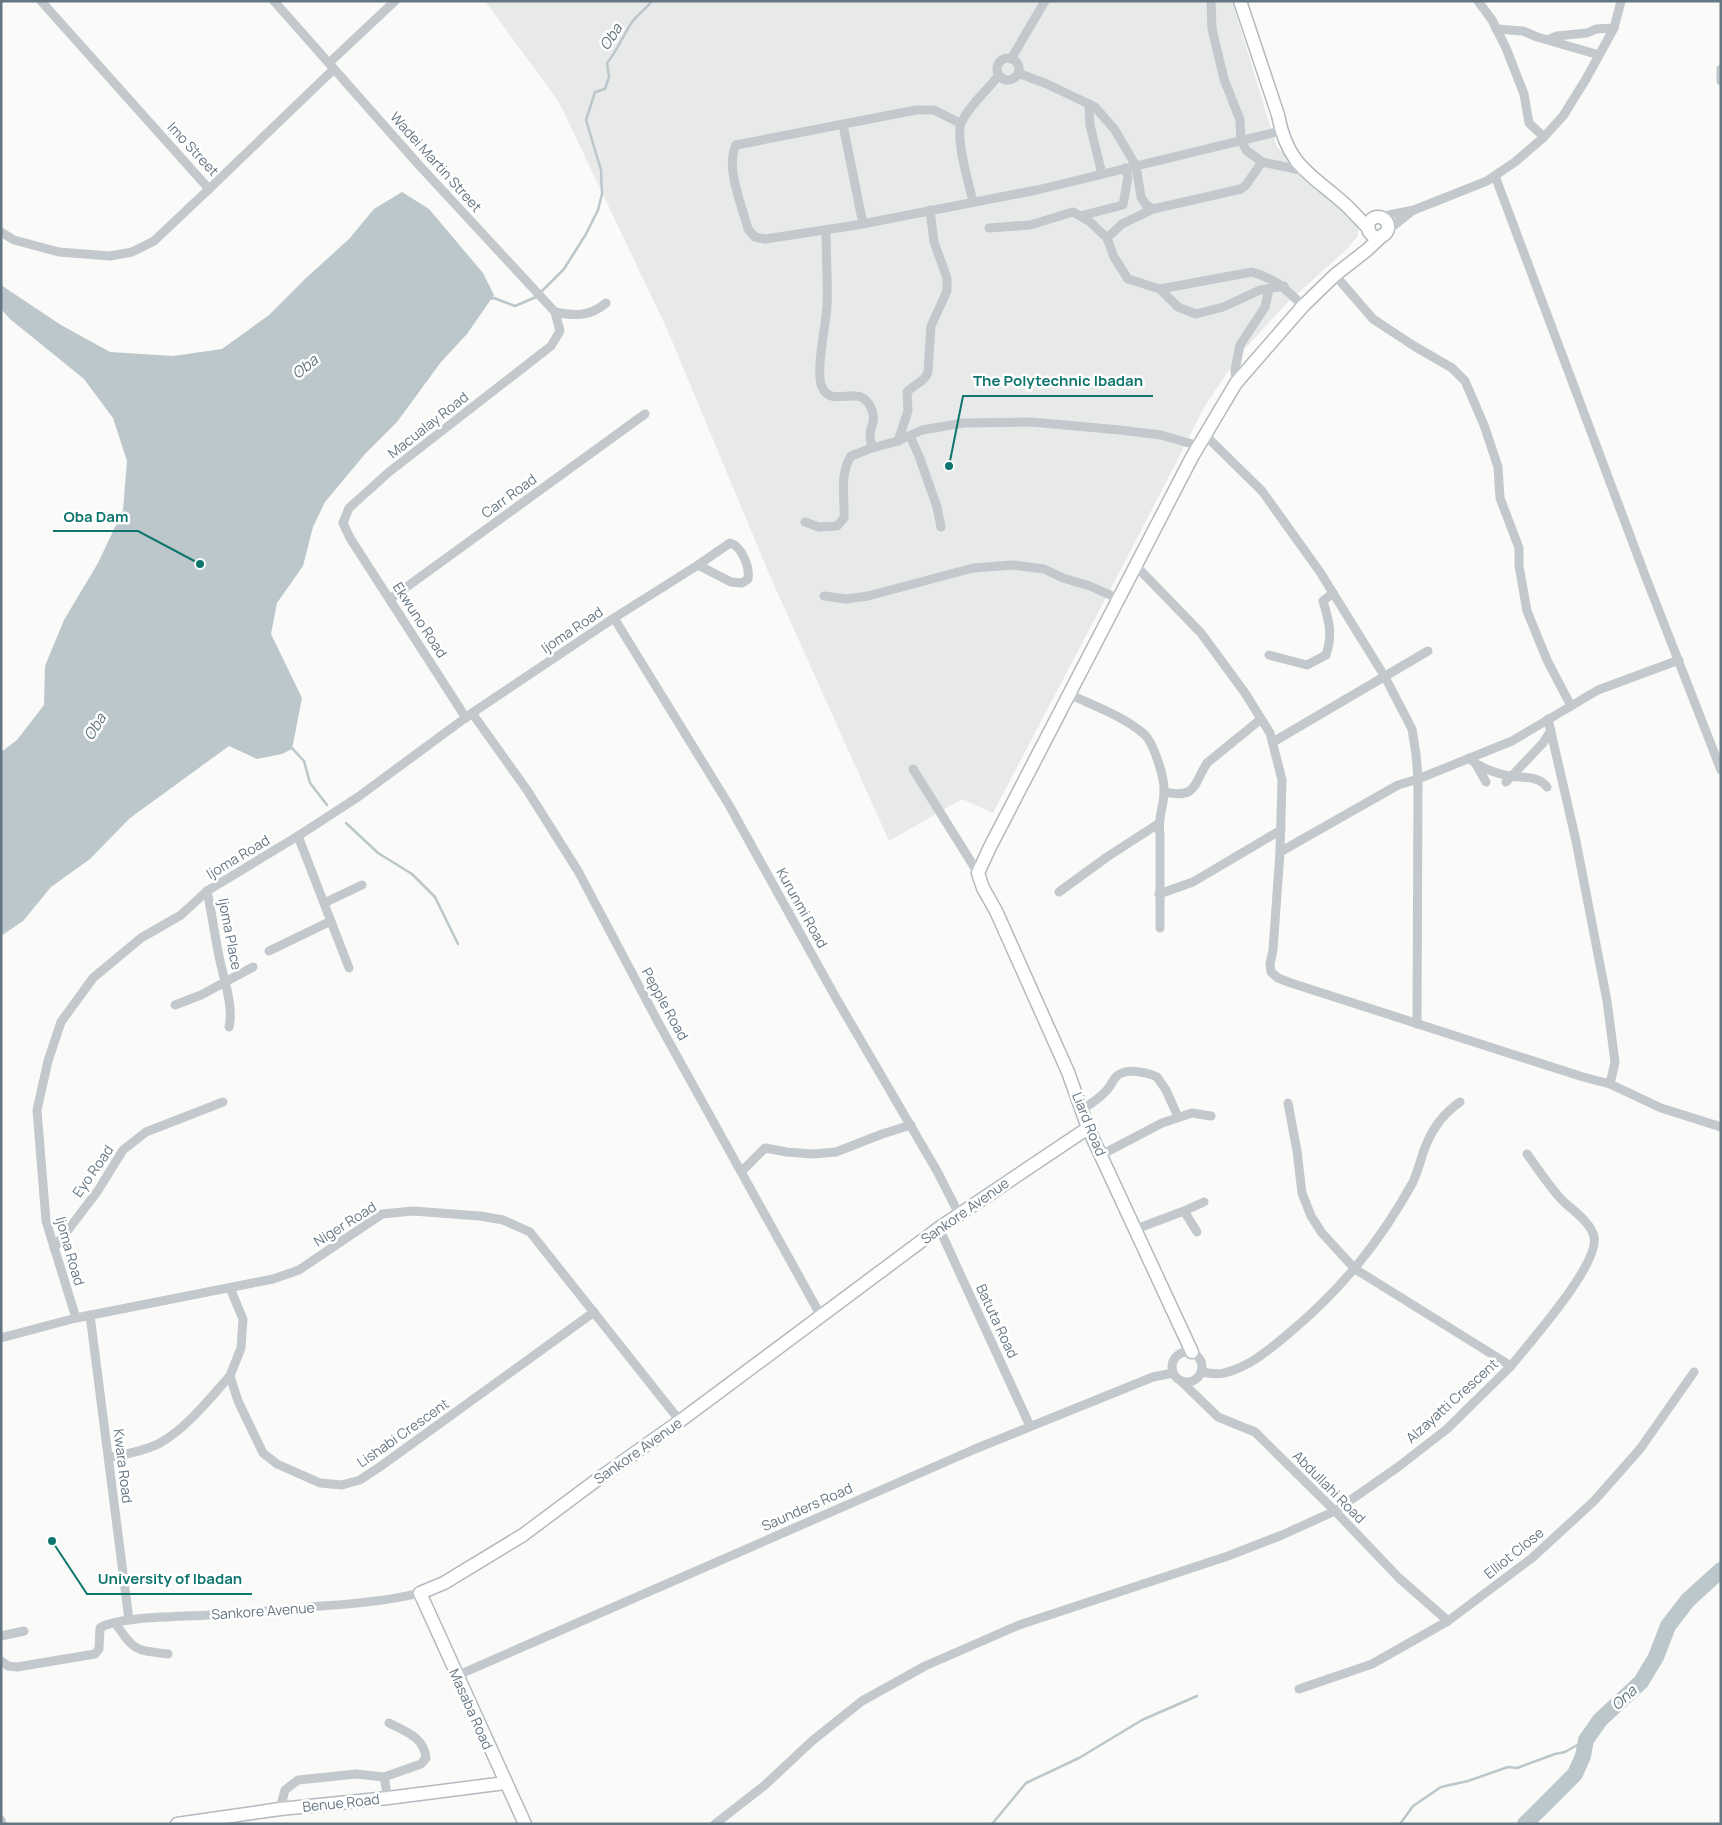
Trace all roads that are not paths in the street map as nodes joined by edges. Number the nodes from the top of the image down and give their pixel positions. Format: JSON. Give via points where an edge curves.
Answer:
{"nodes":[{"id":1,"x":41,"y":1,"type":"edge"},
{"id":2,"x":274,"y":1,"type":"edge"},
{"id":3,"x":395,"y":1,"type":"edge"},
{"id":4,"x":1045,"y":1,"type":"edge"},
{"id":5,"x":1211,"y":1,"type":"edge"},
{"id":6,"x":1240,"y":1,"type":"edge"},
{"id":7,"x":1478,"y":1,"type":"edge"},
{"id":8,"x":1621,"y":1,"type":"edge"},
{"id":9,"x":1614,"y":28,"type":"junction"},
{"id":10,"x":1496,"y":29,"type":"junction"},
{"id":11,"x":1550,"y":39,"type":"junction"},
{"id":12,"x":1599,"y":55,"type":"junction"},
{"id":13,"x":1011,"y":59,"type":"junction"},
{"id":14,"x":332,"y":66,"type":"junction"},
{"id":15,"x":1721,"y":69,"type":"edge"},
{"id":16,"x":1018,"y":73,"type":"junction"},
{"id":17,"x":999,"y":75,"type":"junction"},
{"id":18,"x":1721,"y":81,"type":"edge"},
{"id":19,"x":1089,"y":104,"type":"junction"},
{"id":20,"x":960,"y":123,"type":"junction"},
{"id":21,"x":843,"y":125,"type":"junction"},
{"id":22,"x":1281,"y":131,"type":"junction"},
{"id":23,"x":1544,"y":137,"type":"junction"},
{"id":24,"x":1241,"y":141,"type":"junction"},
{"id":25,"x":1262,"y":162,"type":"junction"},
{"id":26,"x":1136,"y":166,"type":"junction"},
{"id":27,"x":1126,"y":168,"type":"junction"},
{"id":28,"x":1305,"y":171,"type":"junction"},
{"id":29,"x":1102,"y":174,"type":"junction"},
{"id":30,"x":1495,"y":176,"type":"junction"},
{"id":31,"x":209,"y":189,"type":"junction"},
{"id":32,"x":974,"y":201,"type":"junction"},
{"id":33,"x":1153,"y":209,"type":"junction"},
{"id":34,"x":930,"y":210,"type":"junction"},
{"id":35,"x":1414,"y":210,"type":"junction"},
{"id":36,"x":1080,"y":216,"type":"junction"},
{"id":37,"x":863,"y":224,"type":"junction"},
{"id":38,"x":1373,"y":224,"type":"junction"},
{"id":39,"x":989,"y":228,"type":"dead end"},
{"id":40,"x":826,"y":230,"type":"junction"},
{"id":41,"x":1,"y":232,"type":"edge"},
{"id":42,"x":1386,"y":233,"type":"junction"},
{"id":43,"x":1107,"y":238,"type":"junction"},
{"id":44,"x":1358,"y":257,"type":"junction"},
{"id":45,"x":1335,"y":275,"type":"junction"},
{"id":46,"x":1284,"y":286,"type":"junction"},
{"id":47,"x":1160,"y":289,"type":"junction"},
{"id":48,"x":1269,"y":289,"type":"junction"},
{"id":49,"x":606,"y":303,"type":"dead end"},
{"id":50,"x":1303,"y":306,"type":"junction"},
{"id":51,"x":555,"y":312,"type":"junction"},
{"id":52,"x":1236,"y":383,"type":"junction"},
{"id":53,"x":645,"y":414,"type":"dead end"},
{"id":54,"x":1206,"y":434,"type":"junction"},
{"id":55,"x":910,"y":436,"type":"junction"},
{"id":56,"x":898,"y":441,"type":"junction"},
{"id":57,"x":1199,"y":446,"type":"junction"},
{"id":58,"x":872,"y":448,"type":"junction"},
{"id":59,"x":804,"y":522,"type":"dead end"},
{"id":60,"x":941,"y":527,"type":"dead end"},
{"id":61,"x":350,"y":538,"type":"joint"},
{"id":62,"x":698,"y":565,"type":"junction"},
{"id":63,"x":1136,"y":566,"type":"junction"},
{"id":64,"x":1333,"y":593,"type":"junction"},
{"id":65,"x":824,"y":596,"type":"dead end"},
{"id":66,"x":1118,"y":598,"type":"junction"},
{"id":67,"x":390,"y":600,"type":"junction"},
{"id":68,"x":614,"y":618,"type":"junction"},
{"id":69,"x":1428,"y":651,"type":"dead end"},
{"id":70,"x":1268,"y":655,"type":"dead end"},
{"id":71,"x":1679,"y":660,"type":"junction"},
{"id":72,"x":1385,"y":677,"type":"junction"},
{"id":73,"x":1069,"y":694,"type":"junction"},
{"id":74,"x":1571,"y":706,"type":"junction"},
{"id":75,"x":469,"y":715,"type":"junction"},
{"id":76,"x":1261,"y":719,"type":"junction"},
{"id":77,"x":1548,"y":719,"type":"junction"},
{"id":78,"x":1551,"y":730,"type":"junction"},
{"id":79,"x":1273,"y":742,"type":"junction"},
{"id":80,"x":1472,"y":761,"type":"junction"},
{"id":81,"x":913,"y":768,"type":"dead end"},
{"id":82,"x":1721,"y":770,"type":"edge"},
{"id":83,"x":1418,"y":779,"type":"junction"},
{"id":84,"x":1509,"y":779,"type":"junction"},
{"id":85,"x":1486,"y":782,"type":"dead end"},
{"id":86,"x":1547,"y":787,"type":"dead end"},
{"id":87,"x":1164,"y":792,"type":"junction"},
{"id":88,"x":1158,"y":824,"type":"junction"},
{"id":89,"x":1281,"y":830,"type":"junction"},
{"id":90,"x":298,"y":836,"type":"junction"},
{"id":91,"x":1280,"y":852,"type":"junction"},
{"id":92,"x":978,"y":873,"type":"junction"},
{"id":93,"x":362,"y":885,"type":"dead end"},
{"id":94,"x":207,"y":891,"type":"junction"},
{"id":95,"x":1059,"y":892,"type":"dead end"},
{"id":96,"x":1160,"y":894,"type":"junction"},
{"id":97,"x":324,"y":903,"type":"junction"},
{"id":98,"x":331,"y":921,"type":"junction"},
{"id":99,"x":1160,"y":928,"type":"dead end"},
{"id":100,"x":269,"y":951,"type":"dead end"},
{"id":101,"x":253,"y":967,"type":"dead end"},
{"id":102,"x":349,"y":968,"type":"dead end"},
{"id":103,"x":225,"y":982,"type":"junction"},
{"id":104,"x":175,"y":1005,"type":"dead end"},
{"id":105,"x":1417,"y":1024,"type":"junction"},
{"id":106,"x":229,"y":1027,"type":"dead end"},
{"id":107,"x":1610,"y":1084,"type":"junction"},
{"id":108,"x":223,"y":1102,"type":"dead end"},
{"id":109,"x":1460,"y":1102,"type":"dead end"},
{"id":110,"x":1288,"y":1103,"type":"dead end"},
{"id":111,"x":1082,"y":1109,"type":"junction"},
{"id":112,"x":1211,"y":1116,"type":"dead end"},
{"id":113,"x":1178,"y":1117,"type":"junction"},
{"id":114,"x":912,"y":1125,"type":"junction"},
{"id":115,"x":1721,"y":1127,"type":"edge"},
{"id":116,"x":1088,"y":1128,"type":"junction"},
{"id":117,"x":1527,"y":1154,"type":"dead end"},
{"id":118,"x":1101,"y":1155,"type":"junction"},
{"id":119,"x":742,"y":1171,"type":"junction"},
{"id":120,"x":1204,"y":1202,"type":"dead end"},
{"id":121,"x":1184,"y":1211,"type":"junction"},
{"id":122,"x":959,"y":1214,"type":"junction"},
{"id":123,"x":939,"y":1228,"type":"junction"},
{"id":124,"x":1136,"y":1229,"type":"junction"},
{"id":125,"x":1197,"y":1232,"type":"dead end"},
{"id":126,"x":54,"y":1248,"type":"junction"},
{"id":127,"x":1356,"y":1269,"type":"junction"},
{"id":128,"x":230,"y":1288,"type":"junction"},
{"id":129,"x":594,"y":1312,"type":"junction"},
{"id":130,"x":90,"y":1315,"type":"junction"},
{"id":131,"x":821,"y":1316,"type":"junction"},
{"id":132,"x":76,"y":1318,"type":"junction"},
{"id":133,"x":1,"y":1338,"type":"edge"},
{"id":134,"x":1192,"y":1352,"type":"junction"},
{"id":135,"x":1511,"y":1366,"type":"junction"},
{"id":136,"x":1694,"y":1372,"type":"dead end"},
{"id":137,"x":1173,"y":1373,"type":"junction"},
{"id":138,"x":230,"y":1376,"type":"junction"},
{"id":139,"x":1198,"y":1376,"type":"junction"},
{"id":140,"x":1181,"y":1381,"type":"junction"},
{"id":141,"x":1195,"y":1395,"type":"junction"},
{"id":142,"x":680,"y":1422,"type":"junction"},
{"id":143,"x":1030,"y":1426,"type":"junction"},
{"id":144,"x":109,"y":1457,"type":"junction"},
{"id":145,"x":1335,"y":1511,"type":"junction"},
{"id":146,"x":420,"y":1593,"type":"junction"},
{"id":147,"x":129,"y":1620,"type":"junction"},
{"id":148,"x":1448,"y":1621,"type":"junction"},
{"id":149,"x":114,"y":1623,"type":"junction"},
{"id":150,"x":24,"y":1631,"type":"dead end"},
{"id":151,"x":1,"y":1636,"type":"edge"},
{"id":152,"x":168,"y":1654,"type":"dead end"},
{"id":153,"x":1,"y":1661,"type":"edge"},
{"id":154,"x":456,"y":1676,"type":"junction"},
{"id":155,"x":1299,"y":1689,"type":"dead end"},
{"id":156,"x":389,"y":1723,"type":"dead end"},
{"id":157,"x":384,"y":1778,"type":"junction"},
{"id":158,"x":505,"y":1782,"type":"junction"},
{"id":159,"x":388,"y":1798,"type":"junction"},
{"id":160,"x":280,"y":1809,"type":"junction"},
{"id":161,"x":177,"y":1824,"type":"edge"},
{"id":162,"x":525,"y":1824,"type":"edge"},
{"id":163,"x":715,"y":1824,"type":"edge"}],
"edges":[{"from":1,"to":31,"type":"street","name":"Imo Street"},
{"from":2,"to":14,"type":"street","name":"Wadei Martin Street"},
{"from":3,"to":14,"type":"street","name":"Imo Street"},
{"from":4,"to":13,"type":"street"},
{"from":5,"to":24,"type":"street","via":[[1212,29],[1224,79],[1240,120]]},
{"from":6,"to":22,"type":"street"},
{"from":7,"to":10,"type":"street"},
{"from":8,"to":9,"type":"street"},
{"from":9,"to":11,"type":"street"},
{"from":9,"to":12,"type":"street"},
{"from":10,"to":11,"type":"street","via":[[1523,31]]},
{"from":10,"to":23,"type":"street","via":[[1524,94],[1529,122]]},
{"from":11,"to":12,"type":"street"},
{"from":12,"to":23,"type":"street","via":[[1563,116]]},
{"from":13,"to":16,"type":"street","via":[[1017,63]]},
{"from":13,"to":17,"type":"street","via":[[999,64]]},
{"from":14,"to":31,"type":"street","name":"Imo Street"},
{"from":14,"to":51,"type":"street","name":"Wadei Martin Street"},
{"from":15,"to":18,"type":"street"},
{"from":16,"to":17,"type":"street","via":[[1007,80]]},
{"from":16,"to":19,"type":"street"},
{"from":17,"to":20,"type":"street"},
{"from":19,"to":26,"type":"street","via":[[1115,130]]},
{"from":19,"to":29,"type":"street","via":[[1090,125]]},
{"from":20,"to":21,"type":"street","via":[[934,110],[916,110]]},
{"from":20,"to":32,"type":"street","via":[[964,167]]},
{"from":21,"to":37,"type":"street"},
{"from":21,"to":40,"type":"street","via":[[736,145],[732,153],[731,166],[748,229],[755,237],[765,239]]},
{"from":22,"to":24,"type":"street"},
{"from":22,"to":28,"type":"street","via":[[1294,158]]},
{"from":23,"to":30,"type":"street"},
{"from":24,"to":25,"type":"street"},
{"from":24,"to":26,"type":"street"},
{"from":25,"to":28,"type":"street"},
{"from":25,"to":33,"type":"street","via":[[1241,189]]},
{"from":26,"to":27,"type":"street"},
{"from":26,"to":33,"type":"street","via":[[1141,197]]},
{"from":27,"to":29,"type":"street"},
{"from":27,"to":36,"type":"street","via":[[1128,177],[1123,205]]},
{"from":28,"to":38,"type":"street"},
{"from":29,"to":32,"type":"street"},
{"from":30,"to":35,"type":"street"},
{"from":30,"to":71,"type":"street"},
{"from":31,"to":41,"type":"street","via":[[154,241],[132,252],[110,256],[59,252],[14,240]]},
{"from":32,"to":34,"type":"street"},
{"from":33,"to":43,"type":"street","via":[[1122,224]]},
{"from":34,"to":37,"type":"street"},
{"from":34,"to":56,"type":"street","via":[[934,242],[947,291],[931,326],[928,372],[907,392],[908,411]]},
{"from":35,"to":38,"type":"street"},
{"from":35,"to":42,"type":"street"},
{"from":36,"to":39,"type":"street","via":[[1073,212],[1030,224]]},
{"from":36,"to":43,"type":"street"},
{"from":37,"to":40,"type":"street"},
{"from":38,"to":42,"type":"street","via":[[1374,236]]},
{"from":38,"to":42,"type":"street","via":[[1387,222]]},
{"from":38,"to":44,"type":"street"},
{"from":40,"to":58,"type":"street","via":[[827,307],[820,384],[824,391],[834,396],[854,395],[870,405],[874,422],[870,432]]},
{"from":42,"to":44,"type":"street"},
{"from":43,"to":47,"type":"street","via":[[1128,279]]},
{"from":44,"to":45,"type":"street"},
{"from":45,"to":50,"type":"street"},
{"from":45,"to":74,"type":"street","via":[[1374,319],[1452,368],[1465,381],[1498,468],[1500,498],[1519,548],[1527,611]]},
{"from":46,"to":47,"type":"street","via":[[1252,272]]},
{"from":46,"to":48,"type":"street"},
{"from":46,"to":50,"type":"street"},
{"from":47,"to":48,"type":"street","via":[[1178,307],[1196,314]]},
{"from":48,"to":52,"type":"street","via":[[1264,306],[1240,345]]},
{"from":49,"to":51,"type":"street","via":[[589,314],[574,316]]},
{"from":50,"to":52,"type":"street"},
{"from":51,"to":61,"type":"street","name":"Macualay Road","via":[[560,331],[551,346],[349,508],[344,523]]},
{"from":52,"to":54,"type":"street"},
{"from":53,"to":67,"type":"street","name":"Carr Road"},
{"from":54,"to":57,"type":"street"},
{"from":54,"to":64,"type":"street","via":[[1262,492]]},
{"from":55,"to":56,"type":"street"},
{"from":55,"to":57,"type":"street","via":[[922,430],[963,423],[1031,422],[1161,435]]},
{"from":55,"to":60,"type":"street","via":[[937,507]]},
{"from":56,"to":58,"type":"street"},
{"from":57,"to":63,"type":"street"},
{"from":58,"to":59,"type":"street","via":[[851,456],[845,467],[842,522],[837,526],[819,527]]},
{"from":61,"to":67,"type":"street","name":"Ekwuno Road"},
{"from":62,"to":62,"type":"street","name":"Ijoma Road","via":[[730,542],[738,547],[749,572],[748,579],[742,583],[731,582]]},
{"from":62,"to":68,"type":"street","name":"Ijoma Road"},
{"from":63,"to":66,"type":"street"},
{"from":63,"to":76,"type":"street","via":[[1201,633]]},
{"from":64,"to":70,"type":"street","via":[[1324,601],[1330,641],[1326,655],[1307,665]]},
{"from":64,"to":72,"type":"street"},
{"from":65,"to":66,"type":"street","via":[[846,599],[868,596],[973,568],[1013,565],[1044,568]]},
{"from":66,"to":73,"type":"street"},
{"from":67,"to":75,"type":"street","name":"Ekwuno Road"},
{"from":68,"to":75,"type":"street","name":"Ijoma Road"},
{"from":68,"to":114,"type":"street","name":"Kurunmi Road","via":[[730,805],[836,998]]},
{"from":69,"to":72,"type":"street"},
{"from":71,"to":74,"type":"street","via":[[1598,690]]},
{"from":71,"to":82,"type":"street"},
{"from":72,"to":79,"type":"street"},
{"from":72,"to":83,"type":"street","via":[[1412,730]]},
{"from":73,"to":87,"type":"street","via":[[1118,717],[1146,736],[1160,764]]},
{"from":73,"to":92,"type":"street"},
{"from":74,"to":77,"type":"street"},
{"from":75,"to":90,"type":"street","name":"Ijoma Road","via":[[358,797]]},
{"from":75,"to":119,"type":"street","name":"Pepple Road","via":[[527,790],[578,871]]},
{"from":76,"to":79,"type":"street"},
{"from":76,"to":87,"type":"street","via":[[1207,763],[1192,790],[1177,795]]},
{"from":77,"to":78,"type":"street"},
{"from":77,"to":80,"type":"street"},
{"from":78,"to":84,"type":"street"},
{"from":78,"to":107,"type":"street","via":[[1607,1001],[1614,1062]]},
{"from":79,"to":89,"type":"street","via":[[1282,780]]},
{"from":80,"to":83,"type":"street"},
{"from":80,"to":84,"type":"street"},
{"from":80,"to":85,"type":"street"},
{"from":81,"to":92,"type":"street"},
{"from":83,"to":91,"type":"street","via":[[1398,785]]},
{"from":83,"to":105,"type":"street"},
{"from":84,"to":86,"type":"street","via":[[1535,779]]},
{"from":87,"to":88,"type":"street"},
{"from":88,"to":95,"type":"street"},
{"from":88,"to":96,"type":"street"},
{"from":89,"to":91,"type":"street"},
{"from":89,"to":96,"type":"street","via":[[1193,882]]},
{"from":90,"to":94,"type":"street","name":"Ijoma Road"},
{"from":90,"to":97,"type":"street"},
{"from":91,"to":105,"type":"street","via":[[1271,972],[1291,983]]},
{"from":92,"to":111,"type":"street","name":"Liard Road"},
{"from":93,"to":97,"type":"street"},
{"from":94,"to":103,"type":"street","name":"Ijoma Place"},
{"from":94,"to":126,"type":"street","name":"Ijoma Road","via":[[181,915],[141,938],[93,978],[61,1022],[48,1061],[38,1110],[46,1221]]},
{"from":96,"to":99,"type":"street"},
{"from":97,"to":98,"type":"street"},
{"from":98,"to":100,"type":"street"},
{"from":98,"to":102,"type":"street"},
{"from":101,"to":103,"type":"street","name":"Ijoma Place"},
{"from":103,"to":104,"type":"street","name":"Ijoma Place"},
{"from":103,"to":106,"type":"street","name":"Ijoma Place"},
{"from":105,"to":107,"type":"street"},
{"from":107,"to":115,"type":"street","via":[[1661,1108]]},
{"from":108,"to":126,"type":"street","name":"Eyo Road","via":[[146,1132],[123,1150]]},
{"from":109,"to":127,"type":"street","via":[[1436,1124],[1414,1180]]},
{"from":110,"to":127,"type":"street","via":[[1302,1193],[1311,1216]]},
{"from":111,"to":113,"type":"street","via":[[1102,1096],[1122,1072],[1139,1072],[1157,1077]]},
{"from":111,"to":116,"type":"street","name":"Liard Road"},
{"from":112,"to":113,"type":"street","via":[[1192,1113]]},
{"from":113,"to":118,"type":"street"},
{"from":114,"to":119,"type":"street","via":[[836,1152],[813,1154],[765,1148]]},
{"from":114,"to":122,"type":"street","name":"Kurunmi Road"},
{"from":116,"to":118,"type":"street","name":"Liard Road"},
{"from":116,"to":122,"type":"street","name":"Sankore Avenue"},
{"from":117,"to":135,"type":"street","via":[[1561,1199],[1583,1218],[1594,1236],[1592,1254],[1579,1278]]},
{"from":118,"to":124,"type":"street","name":"Liard Road"},
{"from":119,"to":131,"type":"street","name":"Pepple Road"},
{"from":120,"to":121,"type":"street"},
{"from":121,"to":124,"type":"street"},
{"from":121,"to":125,"type":"street"},
{"from":122,"to":123,"type":"street","name":"Sankore Avenue"},
{"from":123,"to":131,"type":"street","name":"Sankore Avenue"},
{"from":123,"to":143,"type":"street","name":"Batuta Road"},
{"from":124,"to":134,"type":"street","name":"Liard Road"},
{"from":126,"to":132,"type":"street","name":"Ijoma Road"},
{"from":127,"to":135,"type":"street","name":"Alzayatti Crescent"},
{"from":127,"to":139,"type":"street","via":[[1317,1310],[1264,1354],[1222,1374]]},
{"from":128,"to":129,"type":"street","name":"Niger Road","via":[[299,1270],[382,1214],[413,1211],[503,1220],[530,1232]]},
{"from":128,"to":130,"type":"street","name":"Niger Road"},
{"from":128,"to":138,"type":"street","via":[[243,1319],[241,1348]]},
{"from":129,"to":138,"type":"street","name":"Lishabi Crescent","via":[[381,1466],[360,1480],[342,1485],[320,1483],[292,1472],[263,1453]]},
{"from":129,"to":142,"type":"street","name":"Niger Road"},
{"from":130,"to":132,"type":"street","name":"Niger Road"},
{"from":130,"to":144,"type":"street","name":"Kwara Road"},
{"from":131,"to":142,"type":"street","name":"Sankore Avenue"},
{"from":132,"to":133,"type":"street","name":"Niger Road"},
{"from":134,"to":137,"type":"street","via":[[1177,1354],[1172,1363]]},
{"from":134,"to":139,"type":"street","via":[[1202,1362]]},
{"from":135,"to":145,"type":"street","name":"Alzayatti Crescent","via":[[1447,1429]]},
{"from":136,"to":148,"type":"street","name":"Elliot Close","via":[[1640,1450],[1594,1501],[1532,1558]]},
{"from":137,"to":140,"type":"street"},
{"from":137,"to":143,"type":"street","name":"Saunders Road","via":[[1153,1377]]},
{"from":138,"to":144,"type":"street","via":[[186,1423],[160,1443]]},
{"from":139,"to":140,"type":"street","via":[[1191,1382]]},
{"from":139,"to":141,"type":"street"},
{"from":140,"to":141,"type":"street","name":"Abdullahi Road"},
{"from":141,"to":145,"type":"street","name":"Abdullahi Road","via":[[1218,1418],[1255,1432]]},
{"from":142,"to":146,"type":"street","name":"Sankore Avenue","via":[[523,1535],[444,1583]]},
{"from":143,"to":154,"type":"street","name":"Saunders Road"},
{"from":144,"to":147,"type":"street","name":"Kwara Road"},
{"from":145,"to":148,"type":"street","name":"Abdullahi Road","via":[[1399,1578]]},
{"from":145,"to":163,"type":"street","name":"Alzayatti Crescent","via":[[1228,1556],[1019,1625],[925,1666],[862,1701]]},
{"from":146,"to":147,"type":"street","name":"Sankore Avenue","via":[[351,1604]]},
{"from":146,"to":154,"type":"street","name":"Masaba Road"},
{"from":147,"to":149,"type":"street","name":"Sankore Avenue"},
{"from":148,"to":155,"type":"street","name":"Elliot Close","via":[[1372,1664]]},
{"from":149,"to":152,"type":"street","via":[[130,1644],[141,1651]]},
{"from":149,"to":153,"type":"street","via":[[100,1628],[99,1650],[95,1654],[18,1667]]},
{"from":150,"to":151,"type":"street"},
{"from":154,"to":158,"type":"street","name":"Masaba Road"},
{"from":156,"to":157,"type":"street","via":[[417,1738],[425,1748],[426,1758],[420,1764]]},
{"from":157,"to":159,"type":"street"},
{"from":157,"to":160,"type":"street","via":[[356,1774],[298,1780],[285,1790]]},
{"from":158,"to":159,"type":"street","name":"Benue Road"},
{"from":158,"to":162,"type":"street","name":"Masaba Road"},
{"from":159,"to":160,"type":"street","name":"Benue Road"},
{"from":160,"to":161,"type":"street","name":"Benue Road"}]}
